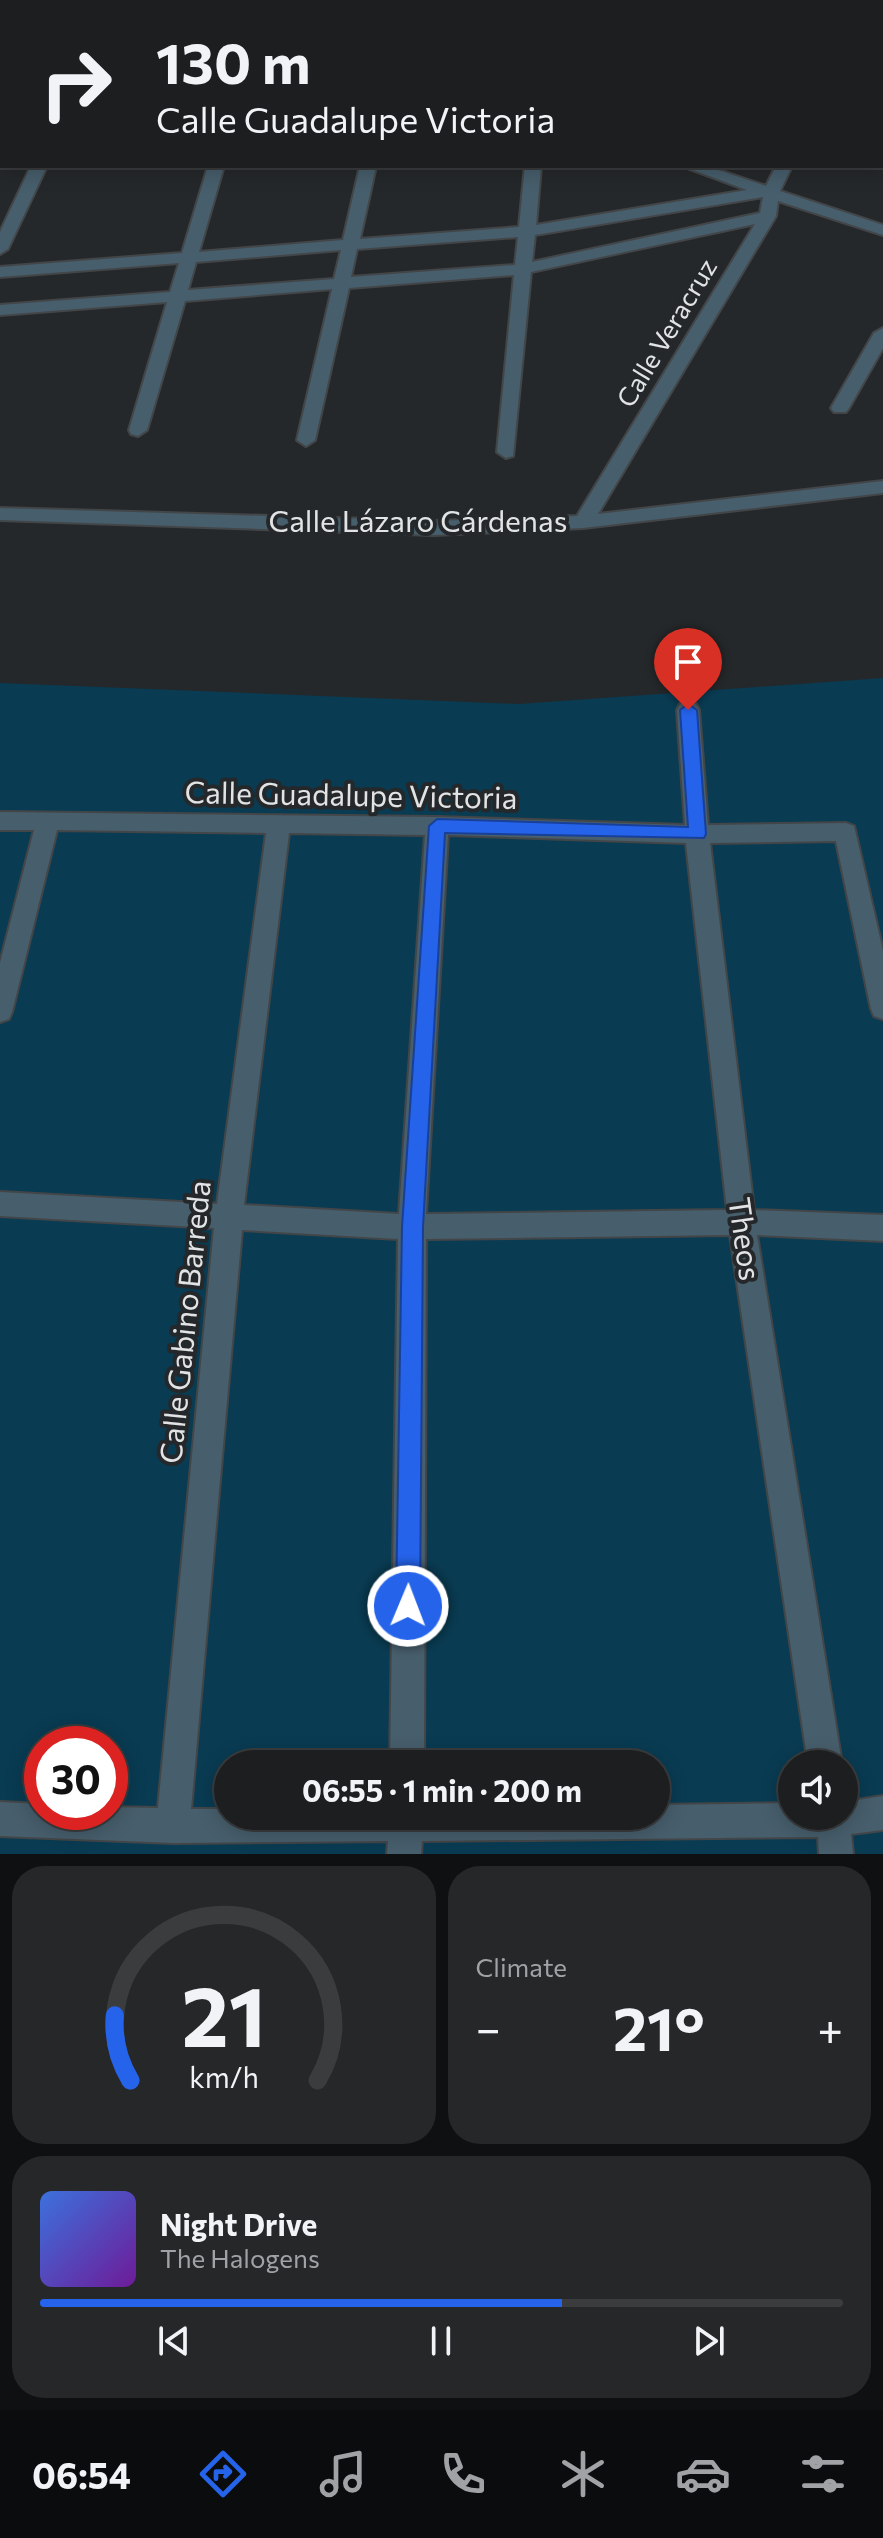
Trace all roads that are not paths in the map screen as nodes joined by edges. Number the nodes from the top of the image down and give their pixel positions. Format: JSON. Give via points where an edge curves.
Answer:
{"nodes":[{"id":1,"x":38,"y":168,"type":"edge"},
{"id":2,"x":215,"y":168,"type":"edge"},
{"id":3,"x":368,"y":168,"type":"edge"},
{"id":4,"x":533,"y":168,"type":"edge"},
{"id":5,"x":697,"y":168,"type":"edge"},
{"id":6,"x":783,"y":168,"type":"edge"},
{"id":7,"x":772,"y":191,"type":"junction"},
{"id":8,"x":768,"y":216,"type":"junction"},
{"id":9,"x":883,"y":230,"type":"edge"},
{"id":10,"x":527,"y":231,"type":"junction"},
{"id":11,"x":350,"y":245,"type":"junction"},
{"id":12,"x":0,"y":249,"type":"edge"},
{"id":13,"x":189,"y":258,"type":"junction"},
{"id":14,"x":524,"y":269,"type":"junction"},
{"id":15,"x":0,"y":272,"type":"edge"},
{"id":16,"x":341,"y":283,"type":"junction"},
{"id":17,"x":177,"y":297,"type":"junction"},
{"id":18,"x":0,"y":310,"type":"edge"},
{"id":19,"x":883,"y":333,"type":"edge"},
{"id":20,"x":840,"y":408,"type":"dead end"},
{"id":21,"x":138,"y":430,"type":"dead end"},
{"id":22,"x":306,"y":440,"type":"dead end"},
{"id":23,"x":506,"y":452,"type":"dead end"},
{"id":24,"x":883,"y":487,"type":"edge"},
{"id":25,"x":0,"y":514,"type":"edge"},
{"id":26,"x":583,"y":522,"type":"junction"},
{"id":27,"x":688,"y":710,"type":"dead end"},
{"id":28,"x":48,"y":820,"type":"junction"},
{"id":29,"x":0,"y":821,"type":"edge"},
{"id":30,"x":278,"y":826,"type":"junction"},
{"id":31,"x":437,"y":826,"type":"junction"},
{"id":32,"x":698,"y":834,"type":"junction"},
{"id":33,"x":883,"y":1009,"type":"edge"},
{"id":34,"x":0,"y":1012,"type":"edge"},
{"id":35,"x":0,"y":1204,"type":"edge"},
{"id":36,"x":229,"y":1218,"type":"junction"},
{"id":37,"x":740,"y":1222,"type":"junction"},
{"id":38,"x":412,"y":1227,"type":"junction"},
{"id":39,"x":883,"y":1228,"type":"edge"},
{"id":40,"x":407,"y":1750,"type":"edge"},
{"id":41,"x":823,"y":1750,"type":"edge"},
{"id":42,"x":883,"y":1813,"type":"edge"},
{"id":43,"x":858,"y":1816,"type":"edge"},
{"id":44,"x":0,"y":1819,"type":"edge"},
{"id":45,"x":778,"y":1820,"type":"edge"},
{"id":46,"x":173,"y":1826,"type":"junction"},
{"id":47,"x":834,"y":1830,"type":"edge"},
{"id":48,"x":405,"y":1831,"type":"edge"},
{"id":49,"x":836,"y":1854,"type":"edge"}],
"edges":[{"from":1,"to":12,"type":"street"},
{"from":2,"to":13,"type":"street"},
{"from":3,"to":11,"type":"street"},
{"from":4,"to":10,"type":"street"},
{"from":5,"to":7,"type":"street"},
{"from":6,"to":7,"type":"street","name":"Calle Veracruz"},
{"from":7,"to":8,"type":"street","name":"Calle Veracruz"},
{"from":7,"to":9,"type":"street"},
{"from":7,"to":10,"type":"street"},
{"from":8,"to":14,"type":"street"},
{"from":8,"to":26,"type":"street","name":"Calle Veracruz"},
{"from":10,"to":11,"type":"street"},
{"from":10,"to":14,"type":"street"},
{"from":11,"to":13,"type":"street"},
{"from":11,"to":16,"type":"street"},
{"from":13,"to":15,"type":"street"},
{"from":13,"to":17,"type":"street"},
{"from":14,"to":16,"type":"street"},
{"from":14,"to":23,"type":"street"},
{"from":16,"to":17,"type":"street"},
{"from":16,"to":22,"type":"street"},
{"from":17,"to":18,"type":"street"},
{"from":17,"to":21,"type":"street"},
{"from":19,"to":20,"type":"street"},
{"from":24,"to":26,"type":"street","name":"Calle Lázaro Cárdenas"},
{"from":25,"to":26,"type":"street","name":"Calle Lázaro Cárdenas","via":[[434,528]]},
{"from":27,"to":32,"type":"street","name":"Theos"},
{"from":28,"to":29,"type":"street","name":"Calle Guadalupe Victoria"},
{"from":28,"to":30,"type":"street","name":"Calle Guadalupe Victoria"},
{"from":28,"to":34,"type":"street"},
{"from":30,"to":31,"type":"street","name":"Calle Guadalupe Victoria"},
{"from":30,"to":36,"type":"street","name":"Calle Gabino Barreda"},
{"from":31,"to":32,"type":"street","name":"Calle Guadalupe Victoria"},
{"from":31,"to":38,"type":"street"},
{"from":32,"to":33,"type":"street","name":"Calle Guadalupe Victoria","via":[[846,832]]},
{"from":32,"to":37,"type":"street","name":"Theos"},
{"from":35,"to":36,"type":"street"},
{"from":36,"to":38,"type":"street"},
{"from":36,"to":46,"type":"street","name":"Calle Gabino Barreda"},
{"from":37,"to":38,"type":"street"},
{"from":37,"to":39,"type":"street"},
{"from":37,"to":41,"type":"street","name":"Theos"},
{"from":38,"to":40,"type":"street"},
{"from":42,"to":43,"type":"street"},
{"from":44,"to":46,"type":"street"},
{"from":45,"to":48,"type":"street"},
{"from":46,"to":48,"type":"street"},
{"from":47,"to":49,"type":"street"}]}
